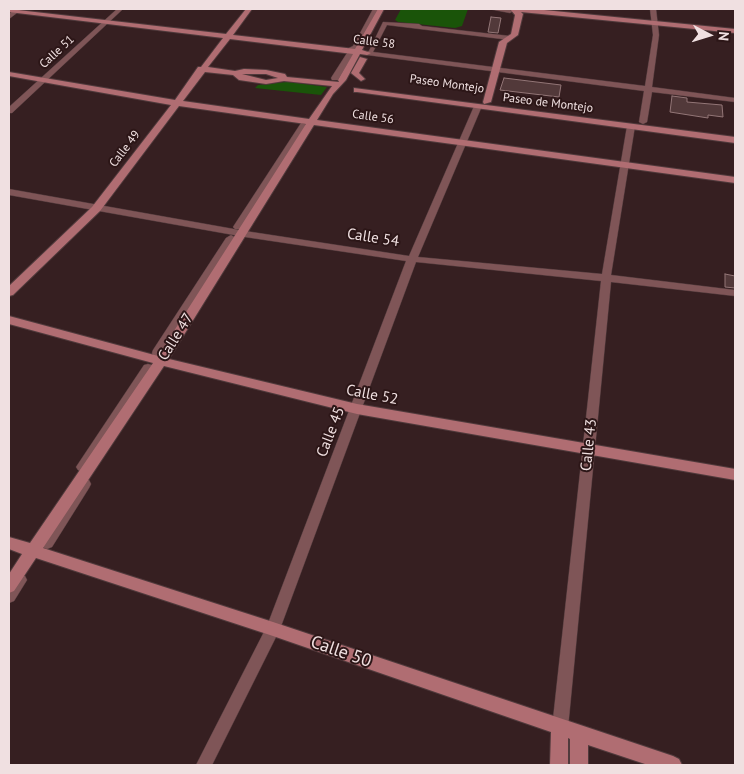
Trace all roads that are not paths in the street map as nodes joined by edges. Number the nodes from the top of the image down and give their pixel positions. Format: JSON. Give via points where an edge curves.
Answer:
{"nodes":[{"id":1,"x":120,"y":9,"type":"edge"},
{"id":2,"x":249,"y":9,"type":"edge"},
{"id":3,"x":376,"y":9,"type":"edge"},
{"id":4,"x":382,"y":9,"type":"edge"},
{"id":5,"x":390,"y":9,"type":"edge"},
{"id":6,"x":492,"y":9,"type":"edge"},
{"id":7,"x":513,"y":9,"type":"edge"},
{"id":8,"x":653,"y":9,"type":"edge"},
{"id":9,"x":15,"y":10,"type":"edge"},
{"id":10,"x":9,"y":17,"type":"edge"},
{"id":11,"x":108,"y":21,"type":"junction"},
{"id":12,"x":655,"y":23,"type":"junction"},
{"id":13,"x":735,"y":31,"type":"edge"},
{"id":14,"x":228,"y":36,"type":"junction"},
{"id":15,"x":510,"y":38,"type":"junction"},
{"id":16,"x":361,"y":49,"type":"junction"},
{"id":17,"x":201,"y":69,"type":"junction"},
{"id":18,"x":497,"y":70,"type":"junction"},
{"id":19,"x":9,"y":74,"type":"edge"},
{"id":20,"x":44,"y":80,"type":"junction"},
{"id":21,"x":363,"y":81,"type":"junction"},
{"id":22,"x":339,"y":82,"type":"junction"},
{"id":23,"x":357,"y":90,"type":"junction"},
{"id":24,"x":648,"y":90,"type":"junction"},
{"id":25,"x":735,"y":100,"type":"edge"},
{"id":26,"x":176,"y":103,"type":"junction"},
{"id":27,"x":483,"y":104,"type":"junction"},
{"id":28,"x":9,"y":111,"type":"edge"},
{"id":29,"x":643,"y":122,"type":"junction"},
{"id":30,"x":309,"y":125,"type":"junction"},
{"id":31,"x":631,"y":126,"type":"junction"},
{"id":32,"x":735,"y":134,"type":"edge"},
{"id":33,"x":735,"y":140,"type":"edge"},
{"id":34,"x":464,"y":143,"type":"junction"},
{"id":35,"x":626,"y":164,"type":"junction"},
{"id":36,"x":735,"y":180,"type":"edge"},
{"id":37,"x":9,"y":192,"type":"edge"},
{"id":38,"x":96,"y":209,"type":"junction"},
{"id":39,"x":240,"y":233,"type":"junction"},
{"id":40,"x":412,"y":259,"type":"junction"},
{"id":41,"x":606,"y":278,"type":"junction"},
{"id":42,"x":9,"y":292,"type":"edge"},
{"id":43,"x":735,"y":294,"type":"edge"},
{"id":44,"x":9,"y":320,"type":"edge"},
{"id":45,"x":162,"y":360,"type":"junction"},
{"id":46,"x":148,"y":368,"type":"dead end"},
{"id":47,"x":357,"y":409,"type":"junction"},
{"id":48,"x":588,"y":449,"type":"junction"},
{"id":49,"x":735,"y":475,"type":"edge"},
{"id":50,"x":9,"y":542,"type":"edge"},
{"id":51,"x":34,"y":552,"type":"junction"},
{"id":52,"x":9,"y":576,"type":"edge"},
{"id":53,"x":9,"y":586,"type":"edge"},
{"id":54,"x":9,"y":596,"type":"edge"},
{"id":55,"x":273,"y":629,"type":"junction"},
{"id":56,"x":560,"y":728,"type":"junction"},
{"id":57,"x":579,"y":735,"type":"junction"},
{"id":58,"x":204,"y":765,"type":"edge"},
{"id":59,"x":559,"y":765,"type":"edge"},
{"id":60,"x":579,"y":765,"type":"edge"},
{"id":61,"x":673,"y":765,"type":"edge"}],
"edges":[{"from":1,"to":11,"type":"street","name":"Calle 51"},
{"from":2,"to":14,"type":"main road","name":"Calle 49"},
{"from":3,"to":16,"type":"street","via":[[356,48]]},
{"from":4,"to":16,"type":"main road","name":"Calle 47"},
{"from":5,"to":16,"type":"main road","name":"Calle 47"},
{"from":6,"to":7,"type":"street"},
{"from":7,"to":12,"type":"main road"},
{"from":7,"to":15,"type":"main road","name":"Calle 45","via":[[518,14],[514,35]]},
{"from":8,"to":12,"type":"street"},
{"from":9,"to":10,"type":"street"},
{"from":9,"to":11,"type":"main road","name":"Calle 58"},
{"from":11,"to":14,"type":"main road","name":"Calle 58"},
{"from":11,"to":20,"type":"street","name":"Calle 51"},
{"from":12,"to":13,"type":"main road"},
{"from":12,"to":24,"type":"street"},
{"from":14,"to":16,"type":"main road","name":"Calle 58"},
{"from":14,"to":17,"type":"main road","name":"Calle 49"},
{"from":15,"to":16,"type":"street","via":[[385,23]]},
{"from":15,"to":18,"type":"main road","name":"Calle 45","via":[[503,42]]},
{"from":16,"to":18,"type":"street","name":"Calle 58"},
{"from":16,"to":21,"type":"main road","name":"Calle 47","via":[[355,73]]},
{"from":16,"to":22,"type":"main road","name":"Calle 47"},
{"from":17,"to":22,"type":"main road","via":[[235,73],[238,77],[254,81]]},
{"from":17,"to":26,"type":"main road","name":"Calle 49"},
{"from":18,"to":24,"type":"street","name":"Calle 58"},
{"from":18,"to":27,"type":"main road","name":"Calle 45"},
{"from":19,"to":20,"type":"main road","name":"Calle 56"},
{"from":20,"to":26,"type":"main road","name":"Calle 56"},
{"from":20,"to":28,"type":"street","name":"Calle 51"},
{"from":21,"to":22,"type":"main road","name":"Paseo Montejo","via":[[351,78]]},
{"from":21,"to":23,"type":"main road","via":[[366,86]]},
{"from":21,"to":27,"type":"main road","name":"Paseo Montejo","via":[[377,87]]},
{"from":22,"to":23,"type":"main road","name":"Paseo de Montejo","via":[[346,90]]},
{"from":22,"to":30,"type":"main road","name":"Calle 47"},
{"from":23,"to":27,"type":"main road","name":"Paseo de Montejo"},
{"from":24,"to":25,"type":"street","name":"Calle 58"},
{"from":24,"to":29,"type":"street"},
{"from":26,"to":30,"type":"main road","name":"Calle 56"},
{"from":26,"to":38,"type":"main road","name":"Calle 49"},
{"from":27,"to":29,"type":"main road","name":"Paseo Montejo"},
{"from":27,"to":31,"type":"main road","name":"Paseo de Montejo"},
{"from":27,"to":34,"type":"street","name":"Calle 45"},
{"from":29,"to":32,"type":"main road","name":"Paseo Montejo"},
{"from":30,"to":34,"type":"main road","name":"Calle 56"},
{"from":30,"to":39,"type":"main road","name":"Calle 47"},
{"from":31,"to":33,"type":"main road","name":"Paseo de Montejo"},
{"from":31,"to":35,"type":"street","name":"Calle 43"},
{"from":34,"to":35,"type":"main road","name":"Calle 56"},
{"from":34,"to":40,"type":"street","name":"Calle 45"},
{"from":35,"to":36,"type":"main road","name":"Calle 56"},
{"from":35,"to":41,"type":"street","name":"Calle 43"},
{"from":37,"to":38,"type":"street","name":"Calle 54"},
{"from":38,"to":39,"type":"street","name":"Calle 54"},
{"from":38,"to":42,"type":"main road","name":"Calle 49"},
{"from":39,"to":40,"type":"street","name":"Calle 54"},
{"from":39,"to":45,"type":"main road","name":"Calle 47"},
{"from":40,"to":41,"type":"street","name":"Calle 54"},
{"from":40,"to":47,"type":"street","name":"Calle 45"},
{"from":41,"to":43,"type":"street","name":"Calle 54"},
{"from":41,"to":48,"type":"street","name":"Calle 43"},
{"from":44,"to":45,"type":"main road","name":"Calle 52"},
{"from":45,"to":47,"type":"main road","name":"Calle 52"},
{"from":45,"to":51,"type":"street"},
{"from":46,"to":51,"type":"street"},
{"from":47,"to":48,"type":"main road","name":"Calle 52"},
{"from":47,"to":55,"type":"street","name":"Calle 45"},
{"from":48,"to":49,"type":"main road","name":"Calle 52"},
{"from":48,"to":56,"type":"street","name":"Calle 43"},
{"from":50,"to":51,"type":"main road","name":"Calle 50"},
{"from":51,"to":52,"type":"street"},
{"from":51,"to":53,"type":"main road"},
{"from":51,"to":54,"type":"street"},
{"from":51,"to":55,"type":"main road","name":"Calle 50"},
{"from":55,"to":56,"type":"main road","name":"Calle 50"},
{"from":55,"to":58,"type":"street","name":"Calle 45"},
{"from":56,"to":57,"type":"main road","name":"Calle 50"},
{"from":56,"to":59,"type":"main road","name":"Calle 43"},
{"from":57,"to":60,"type":"main road"},
{"from":57,"to":61,"type":"main road","name":"Calle 50"}]}
